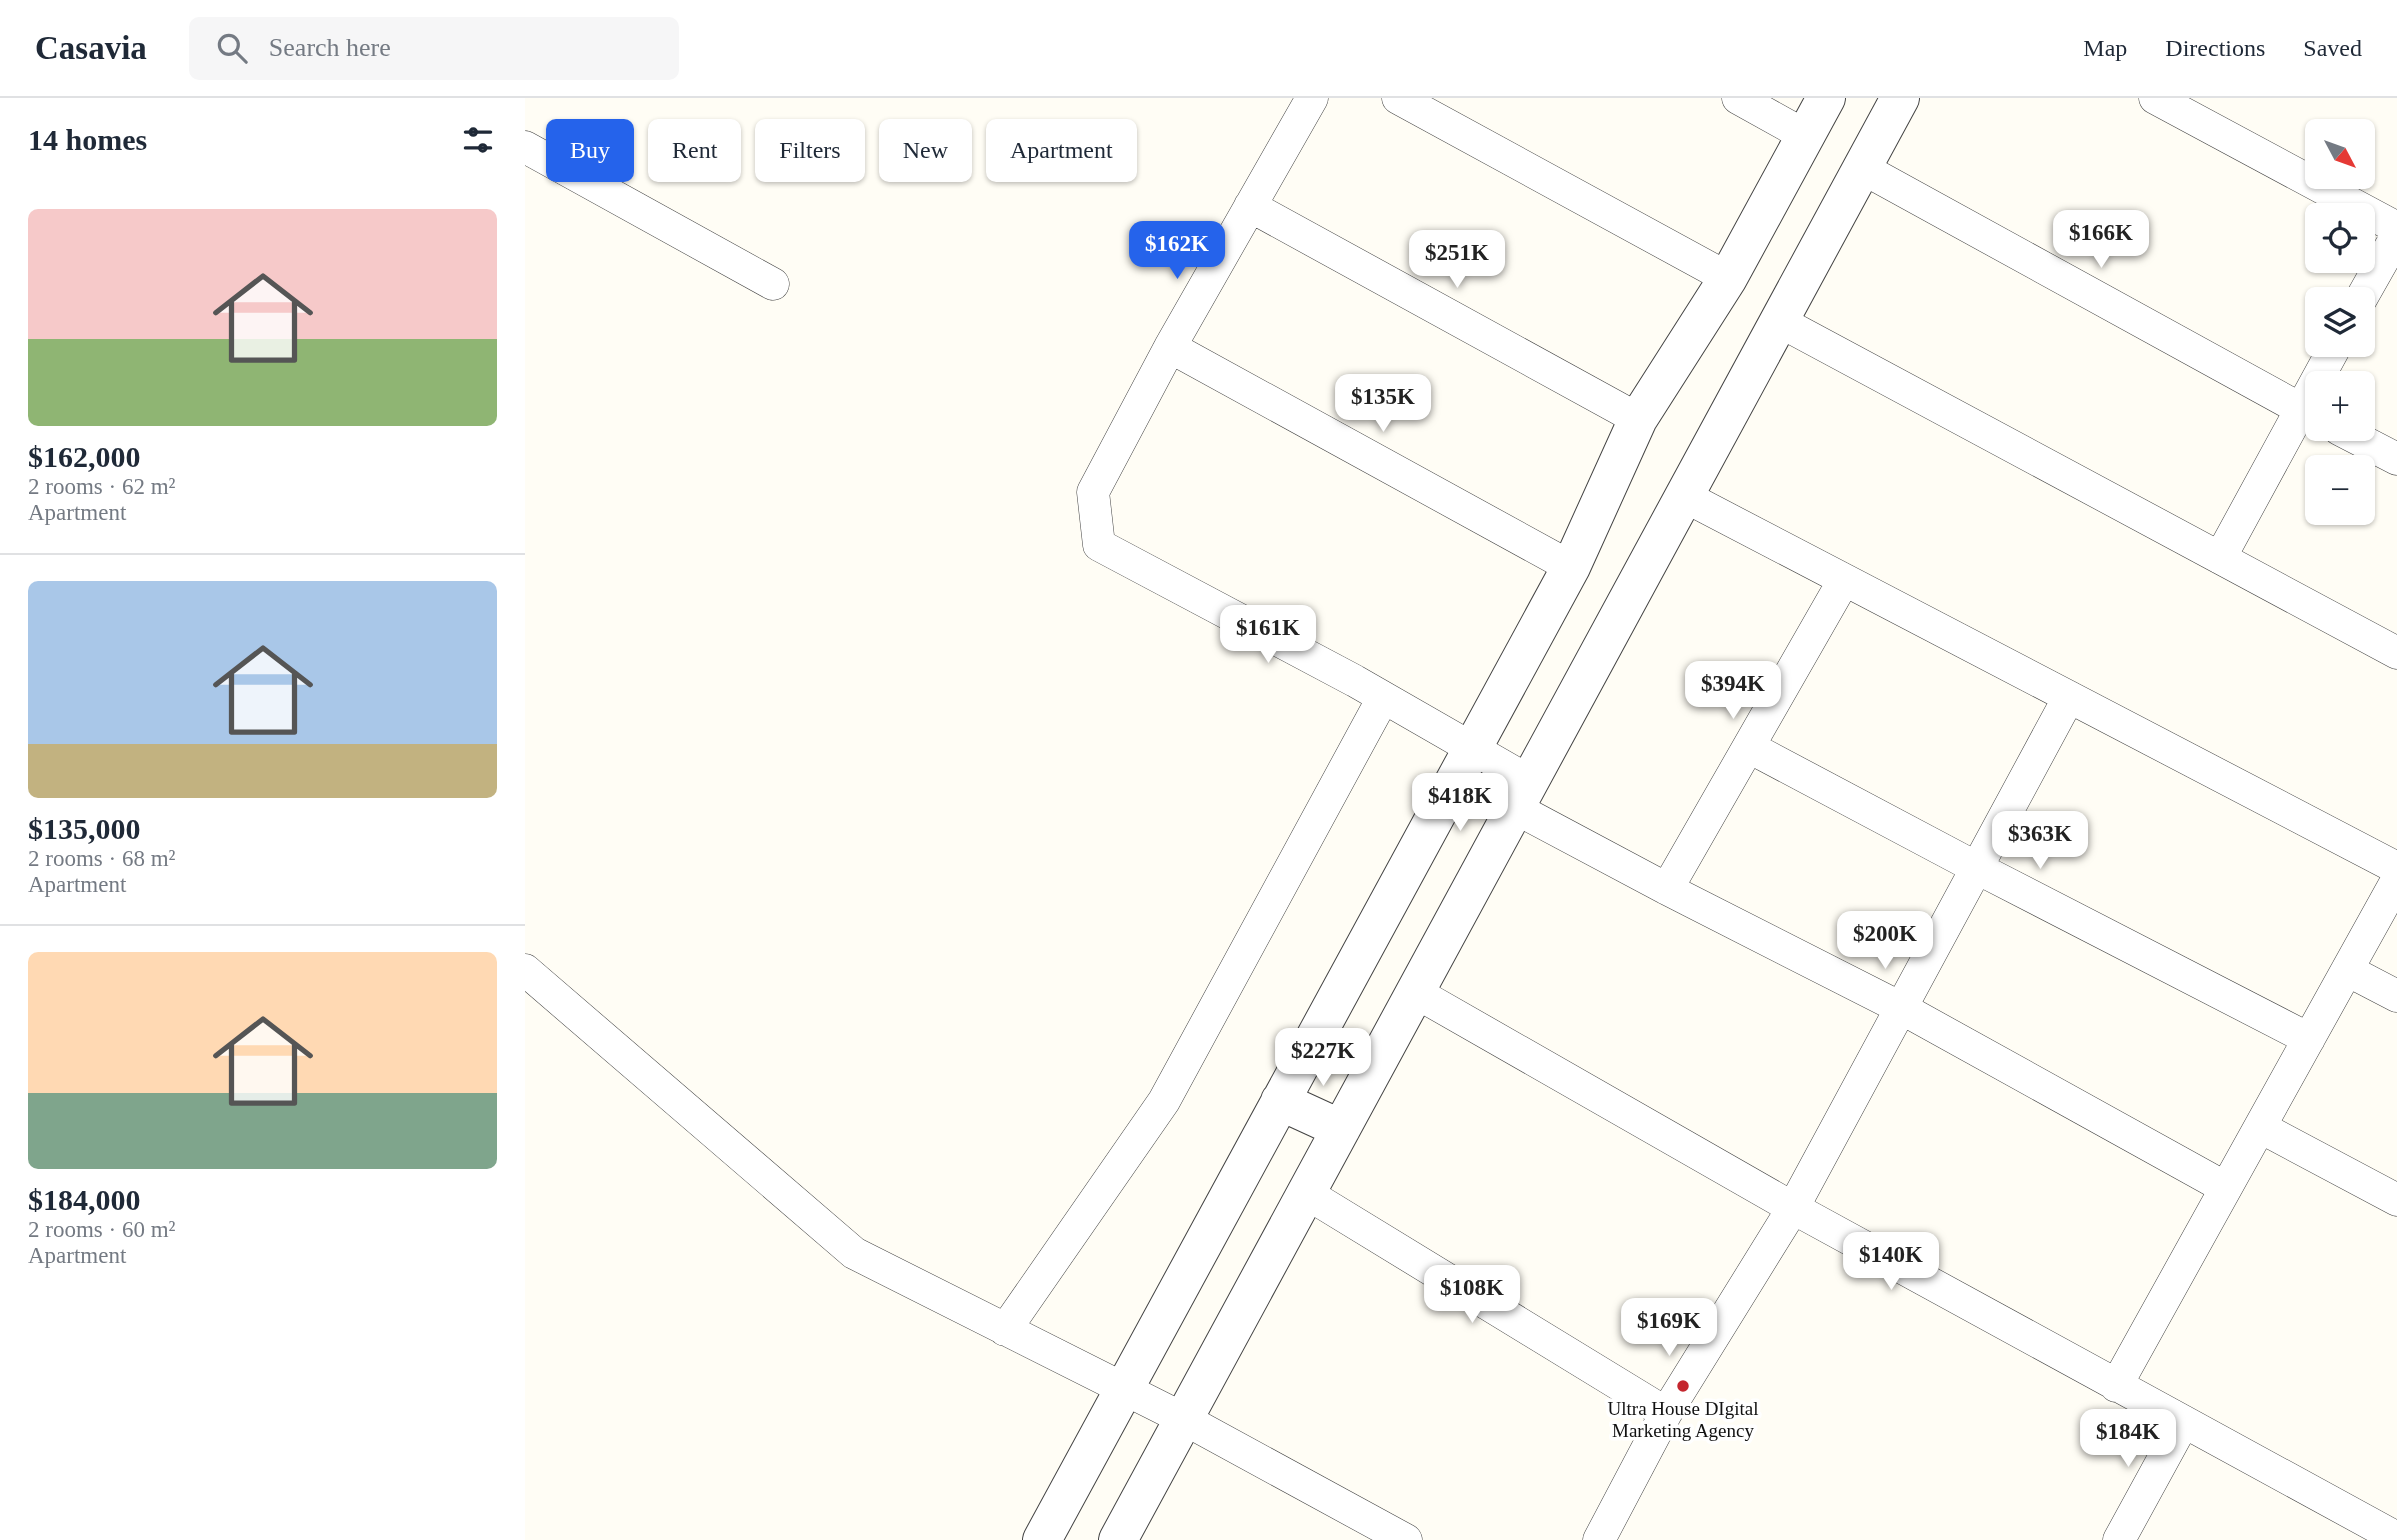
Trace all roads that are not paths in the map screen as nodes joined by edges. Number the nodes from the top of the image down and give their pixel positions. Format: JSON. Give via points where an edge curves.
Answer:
{"nodes":[{"id":1,"x":1312,"y":98,"type":"edge"},
{"id":2,"x":1398,"y":98,"type":"edge"},
{"id":3,"x":1738,"y":98,"type":"edge"},
{"id":4,"x":1826,"y":98,"type":"edge"},
{"id":5,"x":1900,"y":98,"type":"edge"},
{"id":6,"x":2155,"y":98,"type":"edge"},
{"id":7,"x":1806,"y":136,"type":"junction"},
{"id":8,"x":525,"y":147,"type":"edge"},
{"id":9,"x":1862,"y":168,"type":"junction"},
{"id":10,"x":1250,"y":206,"type":"junction"},
{"id":11,"x":2397,"y":228,"type":"edge"},
{"id":12,"x":2397,"y":235,"type":"edge"},
{"id":13,"x":1728,"y":278,"type":"junction"},
{"id":14,"x":773,"y":284,"type":"dead end"},
{"id":15,"x":2368,"y":287,"type":"edge"},
{"id":16,"x":1779,"y":321,"type":"junction"},
{"id":17,"x":1170,"y":347,"type":"junction"},
{"id":18,"x":2305,"y":411,"type":"edge"},
{"id":19,"x":1638,"y":419,"type":"junction"},
{"id":20,"x":2305,"y":420,"type":"edge"},
{"id":21,"x":2362,"y":441,"type":"edge"},
{"id":22,"x":2397,"y":459,"type":"edge"},
{"id":23,"x":1684,"y":496,"type":"junction"},
{"id":24,"x":2220,"y":558,"type":"junction"},
{"id":25,"x":1571,"y":567,"type":"junction"},
{"id":26,"x":1845,"y":580,"type":"junction"},
{"id":27,"x":2397,"y":653,"type":"edge"},
{"id":28,"x":2069,"y":697,"type":"junction"},
{"id":29,"x":1383,"y":698,"type":"junction"},
{"id":30,"x":1749,"y":747,"type":"junction"},
{"id":31,"x":1472,"y":749,"type":"junction"},
{"id":32,"x":1522,"y":794,"type":"junction"},
{"id":33,"x":1977,"y":868,"type":"junction"},
{"id":34,"x":2397,"y":868,"type":"edge"},
{"id":35,"x":2397,"y":880,"type":"edge"},
{"id":36,"x":1667,"y":889,"type":"junction"},
{"id":37,"x":525,"y":970,"type":"edge"},
{"id":38,"x":2347,"y":970,"type":"junction"},
{"id":39,"x":1415,"y":992,"type":"junction"},
{"id":40,"x":2397,"y":996,"type":"edge"},
{"id":41,"x":1901,"y":1008,"type":"junction"},
{"id":42,"x":2309,"y":1039,"type":"junction"},
{"id":43,"x":1280,"y":1101,"type":"junction"},
{"id":44,"x":2260,"y":1127,"type":"junction"},
{"id":45,"x":1341,"y":1129,"type":"junction"},
{"id":46,"x":2226,"y":1188,"type":"junction"},
{"id":47,"x":1306,"y":1193,"type":"junction"},
{"id":48,"x":2397,"y":1200,"type":"edge"},
{"id":49,"x":1793,"y":1208,"type":"junction"},
{"id":50,"x":1005,"y":1330,"type":"junction"},
{"id":51,"x":2116,"y":1386,"type":"junction"},
{"id":52,"x":1123,"y":1390,"type":"junction"},
{"id":53,"x":1666,"y":1413,"type":"junction"},
{"id":54,"x":1184,"y":1419,"type":"junction"},
{"id":55,"x":2183,"y":1423,"type":"junction"},
{"id":56,"x":2397,"y":1538,"type":"edge"},
{"id":57,"x":1042,"y":1540,"type":"edge"},
{"id":58,"x":1118,"y":1540,"type":"edge"},
{"id":59,"x":1406,"y":1540,"type":"edge"},
{"id":60,"x":1599,"y":1540,"type":"edge"},
{"id":61,"x":2119,"y":1540,"type":"edge"}],
"edges":[{"from":1,"to":10,"type":"street"},
{"from":2,"to":13,"type":"street"},
{"from":3,"to":7,"type":"street"},
{"from":4,"to":7,"type":"street"},
{"from":5,"to":9,"type":"street"},
{"from":6,"to":11,"type":"street"},
{"from":7,"to":13,"type":"street"},
{"from":8,"to":14,"type":"street"},
{"from":9,"to":16,"type":"street"},
{"from":9,"to":18,"type":"street"},
{"from":10,"to":17,"type":"street"},
{"from":10,"to":19,"type":"street"},
{"from":12,"to":15,"type":"street"},
{"from":13,"to":19,"type":"street"},
{"from":16,"to":23,"type":"street"},
{"from":16,"to":24,"type":"street"},
{"from":17,"to":25,"type":"street"},
{"from":17,"to":29,"type":"street","via":[[1093,492],[1098,545]]},
{"from":19,"to":25,"type":"street"},
{"from":20,"to":24,"type":"street"},
{"from":21,"to":22,"type":"street"},
{"from":23,"to":26,"type":"street"},
{"from":23,"to":32,"type":"street"},
{"from":24,"to":27,"type":"street"},
{"from":25,"to":31,"type":"street"},
{"from":26,"to":28,"type":"street"},
{"from":26,"to":30,"type":"street"},
{"from":28,"to":33,"type":"street"},
{"from":28,"to":34,"type":"street"},
{"from":29,"to":31,"type":"street"},
{"from":29,"to":50,"type":"street","via":[[1164,1101]]},
{"from":30,"to":33,"type":"street"},
{"from":30,"to":36,"type":"street"},
{"from":31,"to":32,"type":"street"},
{"from":31,"to":43,"type":"street"},
{"from":32,"to":36,"type":"street"},
{"from":32,"to":39,"type":"street"},
{"from":33,"to":41,"type":"street"},
{"from":33,"to":42,"type":"street"},
{"from":35,"to":38,"type":"street"},
{"from":36,"to":41,"type":"street"},
{"from":37,"to":50,"type":"street","via":[[854,1253]]},
{"from":38,"to":40,"type":"street"},
{"from":38,"to":42,"type":"street"},
{"from":39,"to":45,"type":"street"},
{"from":39,"to":49,"type":"street"},
{"from":41,"to":46,"type":"street"},
{"from":41,"to":49,"type":"street"},
{"from":42,"to":44,"type":"street"},
{"from":43,"to":45,"type":"street"},
{"from":43,"to":52,"type":"street"},
{"from":44,"to":46,"type":"street"},
{"from":44,"to":48,"type":"street"},
{"from":45,"to":47,"type":"street"},
{"from":46,"to":51,"type":"street"},
{"from":47,"to":53,"type":"street"},
{"from":47,"to":54,"type":"street"},
{"from":49,"to":51,"type":"street"},
{"from":49,"to":53,"type":"street"},
{"from":50,"to":52,"type":"street"},
{"from":51,"to":55,"type":"street"},
{"from":52,"to":54,"type":"street"},
{"from":52,"to":57,"type":"street"},
{"from":53,"to":60,"type":"street"},
{"from":54,"to":58,"type":"street"},
{"from":54,"to":59,"type":"street"},
{"from":55,"to":56,"type":"street"},
{"from":55,"to":61,"type":"street"}]}
